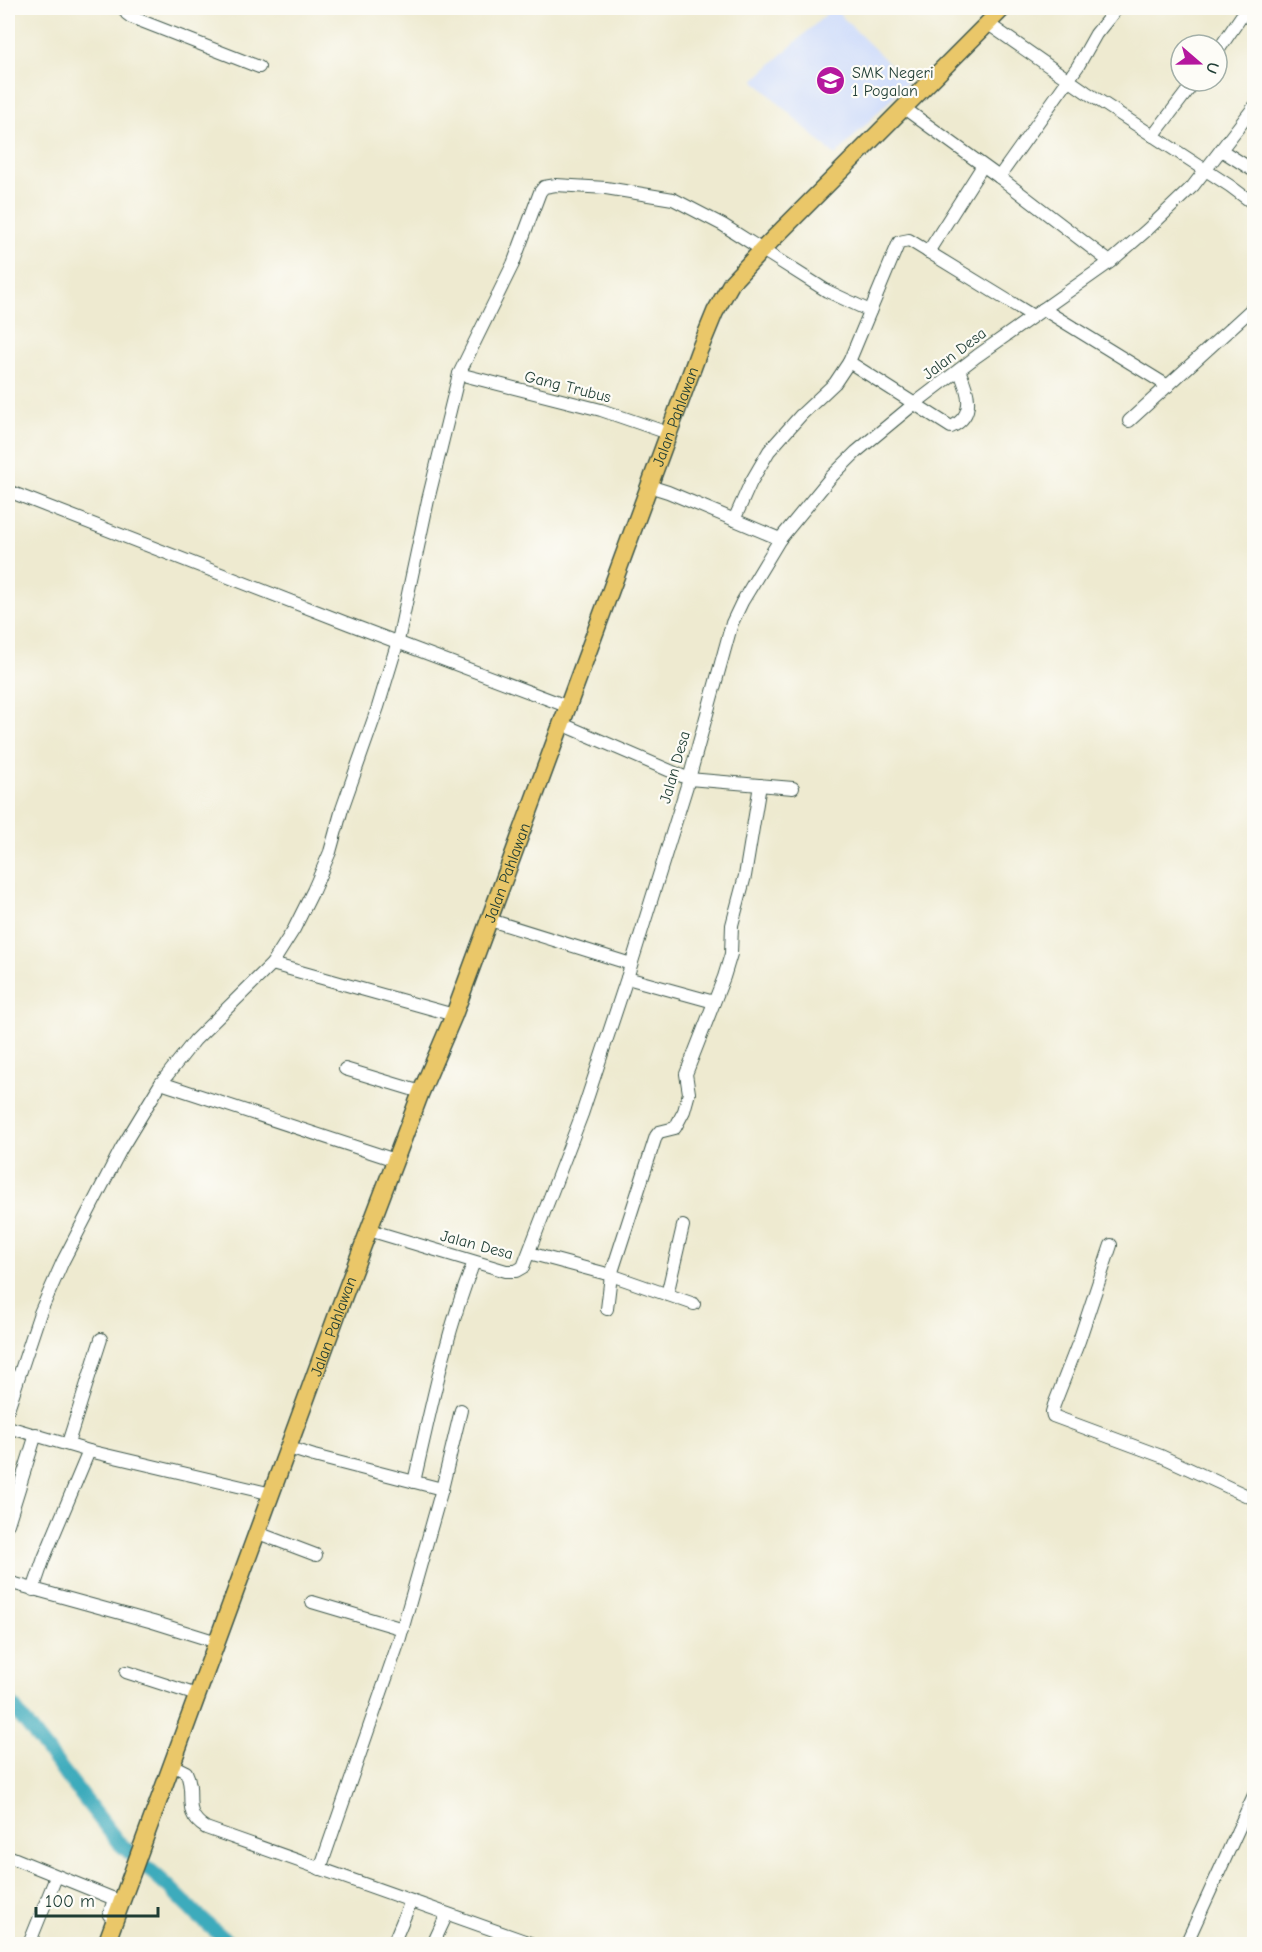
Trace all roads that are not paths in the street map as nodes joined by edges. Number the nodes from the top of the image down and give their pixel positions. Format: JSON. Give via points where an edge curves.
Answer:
{"nodes":[{"id":1,"x":124,"y":8,"type":"edge"},
{"id":2,"x":1003,"y":8,"type":"edge"},
{"id":3,"x":1117,"y":8,"type":"edge"},
{"id":4,"x":1243,"y":9,"type":"edge"},
{"id":5,"x":987,"y":24,"type":"junction"},
{"id":6,"x":1228,"y":33,"type":"edge"},
{"id":7,"x":259,"y":67,"type":"dead end"},
{"id":8,"x":1068,"y":80,"type":"junction"},
{"id":9,"x":1186,"y":93,"type":"edge"},
{"id":10,"x":1254,"y":107,"type":"edge"},
{"id":11,"x":904,"y":108,"type":"junction"},
{"id":12,"x":1153,"y":136,"type":"junction"},
{"id":13,"x":1221,"y":150,"type":"junction"},
{"id":14,"x":982,"y":167,"type":"junction"},
{"id":15,"x":1254,"y":171,"type":"edge"},
{"id":16,"x":1210,"y":173,"type":"junction"},
{"id":17,"x":999,"y":177,"type":"junction"},
{"id":18,"x":1254,"y":204,"type":"edge"},
{"id":19,"x":763,"y":249,"type":"junction"},
{"id":20,"x":928,"y":252,"type":"junction"},
{"id":21,"x":1110,"y":262,"type":"junction"},
{"id":22,"x":1254,"y":307,"type":"edge"},
{"id":23,"x":870,"y":311,"type":"junction"},
{"id":24,"x":1038,"y":312,"type":"junction"},
{"id":25,"x":849,"y":363,"type":"junction"},
{"id":26,"x":959,"y":370,"type":"junction"},
{"id":27,"x":459,"y":374,"type":"junction"},
{"id":28,"x":1168,"y":386,"type":"junction"},
{"id":29,"x":914,"y":404,"type":"junction"},
{"id":30,"x":1129,"y":421,"type":"dead end"},
{"id":31,"x":668,"y":433,"type":"junction"},
{"id":32,"x":649,"y":486,"type":"junction"},
{"id":33,"x":8,"y":491,"type":"edge"},
{"id":34,"x":734,"y":520,"type":"junction"},
{"id":35,"x":780,"y":539,"type":"junction"},
{"id":36,"x":398,"y":641,"type":"junction"},
{"id":37,"x":569,"y":707,"type":"junction"},
{"id":38,"x":562,"y":724,"type":"junction"},
{"id":39,"x":688,"y":779,"type":"junction"},
{"id":40,"x":760,"y":785,"type":"junction"},
{"id":41,"x":793,"y":788,"type":"dead end"},
{"id":42,"x":490,"y":920,"type":"junction"},
{"id":43,"x":272,"y":964,"type":"junction"},
{"id":44,"x":631,"y":964,"type":"junction"},
{"id":45,"x":627,"y":978,"type":"junction"},
{"id":46,"x":714,"y":1002,"type":"junction"},
{"id":47,"x":454,"y":1015,"type":"junction"},
{"id":48,"x":345,"y":1069,"type":"dead end"},
{"id":49,"x":161,"y":1083,"type":"junction"},
{"id":50,"x":421,"y":1092,"type":"junction"},
{"id":51,"x":395,"y":1160,"type":"junction"},
{"id":52,"x":683,"y":1226,"type":"dead end"},
{"id":53,"x":369,"y":1230,"type":"junction"},
{"id":54,"x":1111,"y":1245,"type":"dead end"},
{"id":55,"x":529,"y":1253,"type":"junction"},
{"id":56,"x":474,"y":1262,"type":"junction"},
{"id":57,"x":611,"y":1275,"type":"junction"},
{"id":58,"x":667,"y":1295,"type":"junction"},
{"id":59,"x":694,"y":1304,"type":"dead end"},
{"id":60,"x":607,"y":1309,"type":"dead end"},
{"id":61,"x":101,"y":1339,"type":"dead end"},
{"id":62,"x":8,"y":1409,"type":"edge"},
{"id":63,"x":461,"y":1410,"type":"dead end"},
{"id":64,"x":8,"y":1427,"type":"edge"},
{"id":65,"x":36,"y":1434,"type":"junction"},
{"id":66,"x":68,"y":1443,"type":"junction"},
{"id":67,"x":289,"y":1448,"type":"junction"},
{"id":68,"x":88,"y":1451,"type":"junction"},
{"id":69,"x":414,"y":1482,"type":"junction"},
{"id":70,"x":442,"y":1489,"type":"junction"},
{"id":71,"x":272,"y":1494,"type":"junction"},
{"id":72,"x":1254,"y":1499,"type":"edge"},
{"id":73,"x":8,"y":1524,"type":"edge"},
{"id":74,"x":258,"y":1533,"type":"junction"},
{"id":75,"x":316,"y":1556,"type":"dead end"},
{"id":76,"x":8,"y":1582,"type":"edge"},
{"id":77,"x":33,"y":1590,"type":"junction"},
{"id":78,"x":312,"y":1602,"type":"dead end"},
{"id":79,"x":403,"y":1629,"type":"junction"},
{"id":80,"x":217,"y":1642,"type":"junction"},
{"id":81,"x":126,"y":1672,"type":"dead end"},
{"id":82,"x":197,"y":1695,"type":"junction"},
{"id":83,"x":172,"y":1765,"type":"junction"},
{"id":84,"x":1254,"y":1795,"type":"edge"},
{"id":85,"x":8,"y":1857,"type":"edge"},
{"id":86,"x":320,"y":1869,"type":"junction"},
{"id":87,"x":56,"y":1876,"type":"junction"},
{"id":88,"x":411,"y":1901,"type":"junction"},
{"id":89,"x":447,"y":1914,"type":"junction"},
{"id":90,"x":108,"y":1940,"type":"edge"},
{"id":91,"x":505,"y":1940,"type":"edge"},
{"id":92,"x":29,"y":1944,"type":"edge"},
{"id":93,"x":393,"y":1944,"type":"edge"},
{"id":94,"x":433,"y":1944,"type":"edge"},
{"id":95,"x":533,"y":1944,"type":"edge"},
{"id":96,"x":1186,"y":1944,"type":"edge"}],
"edges":[{"from":1,"to":7,"type":"street","via":[[131,17]]},
{"from":2,"to":5,"type":"highway","name":"Jalan Pahlawan"},
{"from":3,"to":8,"type":"street"},
{"from":4,"to":6,"type":"street"},
{"from":5,"to":8,"type":"street"},
{"from":5,"to":11,"type":"highway","name":"Jalan Pahlawan"},
{"from":8,"to":12,"type":"street"},
{"from":8,"to":17,"type":"street"},
{"from":9,"to":12,"type":"street"},
{"from":10,"to":13,"type":"street","name":"Jalan Desa"},
{"from":11,"to":14,"type":"street"},
{"from":11,"to":19,"type":"highway","name":"Jalan Pahlawan"},
{"from":12,"to":16,"type":"street"},
{"from":13,"to":15,"type":"street"},
{"from":13,"to":16,"type":"street","name":"Jalan Desa"},
{"from":14,"to":17,"type":"street"},
{"from":14,"to":20,"type":"street"},
{"from":16,"to":18,"type":"street"},
{"from":16,"to":21,"type":"street","name":"Jalan Desa"},
{"from":17,"to":21,"type":"street"},
{"from":19,"to":23,"type":"street","via":[[827,291]]},
{"from":19,"to":27,"type":"street","via":[[673,199],[606,188],[548,185],[540,192],[513,264]]},
{"from":19,"to":31,"type":"highway","name":"Jalan Pahlawan","via":[[732,282],[715,312]]},
{"from":20,"to":23,"type":"street","via":[[909,240],[899,242]]},
{"from":20,"to":24,"type":"street"},
{"from":21,"to":24,"type":"street","name":"Jalan Desa"},
{"from":22,"to":28,"type":"street"},
{"from":23,"to":25,"type":"street"},
{"from":24,"to":26,"type":"street","name":"Jalan Desa"},
{"from":24,"to":28,"type":"street"},
{"from":25,"to":29,"type":"street"},
{"from":25,"to":34,"type":"street","via":[[835,383],[769,451]]},
{"from":26,"to":29,"type":"street","name":"Jalan Desa"},
{"from":26,"to":29,"type":"street","via":[[969,402],[959,422],[948,426]]},
{"from":27,"to":31,"type":"street","name":"Gang Trubus","via":[[601,410]]},
{"from":27,"to":36,"type":"street"},
{"from":28,"to":30,"type":"street"},
{"from":29,"to":35,"type":"street","name":"Jalan Desa","via":[[831,477]]},
{"from":31,"to":32,"type":"highway","name":"Jalan Pahlawan"},
{"from":32,"to":34,"type":"street"},
{"from":32,"to":37,"type":"highway","name":"Jalan Pahlawan"},
{"from":33,"to":36,"type":"street"},
{"from":34,"to":35,"type":"street"},
{"from":35,"to":39,"type":"street","name":"Jalan Desa","via":[[732,622]]},
{"from":36,"to":37,"type":"street"},
{"from":36,"to":43,"type":"street","via":[[330,852],[294,929]]},
{"from":37,"to":38,"type":"highway","name":"Jalan Pahlawan"},
{"from":38,"to":39,"type":"street"},
{"from":38,"to":42,"type":"highway","name":"Jalan Pahlawan"},
{"from":39,"to":40,"type":"street"},
{"from":39,"to":44,"type":"street","name":"Jalan Desa"},
{"from":40,"to":41,"type":"street"},
{"from":40,"to":46,"type":"street","via":[[745,876],[732,925],[731,954]]},
{"from":42,"to":44,"type":"street"},
{"from":42,"to":47,"type":"highway","name":"Jalan Pahlawan"},
{"from":43,"to":47,"type":"street"},
{"from":43,"to":49,"type":"street","via":[[195,1040]]},
{"from":44,"to":45,"type":"street","name":"Jalan Desa"},
{"from":45,"to":46,"type":"street"},
{"from":45,"to":55,"type":"street","name":"Jalan Desa","via":[[582,1114]]},
{"from":46,"to":57,"type":"street","via":[[686,1074],[689,1090],[684,1111],[676,1126],[656,1136]]},
{"from":47,"to":50,"type":"highway","name":"Jalan Pahlawan"},
{"from":48,"to":50,"type":"street"},
{"from":49,"to":51,"type":"street"},
{"from":49,"to":62,"type":"street","via":[[121,1149],[63,1261],[40,1313]]},
{"from":50,"to":51,"type":"highway","name":"Jalan Pahlawan"},
{"from":51,"to":53,"type":"highway","name":"Jalan Pahlawan"},
{"from":52,"to":58,"type":"street"},
{"from":53,"to":56,"type":"street","name":"Jalan Desa"},
{"from":53,"to":67,"type":"highway","name":"Jalan Pahlawan"},
{"from":54,"to":72,"type":"street","via":[[1053,1416],[1161,1456]]},
{"from":55,"to":56,"type":"street","name":"Jalan Desa","via":[[516,1271]]},
{"from":55,"to":57,"type":"street"},
{"from":56,"to":69,"type":"street","via":[[457,1311]]},
{"from":57,"to":58,"type":"street"},
{"from":57,"to":60,"type":"street"},
{"from":58,"to":59,"type":"street"},
{"from":61,"to":66,"type":"street"},
{"from":63,"to":70,"type":"street"},
{"from":64,"to":65,"type":"street"},
{"from":65,"to":66,"type":"street"},
{"from":65,"to":73,"type":"street"},
{"from":66,"to":68,"type":"street"},
{"from":67,"to":69,"type":"street"},
{"from":67,"to":71,"type":"highway","name":"Jalan Pahlawan"},
{"from":68,"to":71,"type":"street"},
{"from":68,"to":77,"type":"street"},
{"from":69,"to":70,"type":"street"},
{"from":70,"to":79,"type":"street"},
{"from":71,"to":74,"type":"highway","name":"Jalan Pahlawan"},
{"from":74,"to":75,"type":"street"},
{"from":74,"to":80,"type":"highway","name":"Jalan Pahlawan"},
{"from":76,"to":77,"type":"street"},
{"from":77,"to":80,"type":"street"},
{"from":78,"to":79,"type":"street"},
{"from":79,"to":86,"type":"street"},
{"from":80,"to":82,"type":"highway","name":"Jalan Pahlawan"},
{"from":81,"to":82,"type":"street"},
{"from":82,"to":83,"type":"highway","name":"Jalan Pahlawan"},
{"from":83,"to":86,"type":"street","via":[[188,1777],[191,1813],[199,1823]]},
{"from":83,"to":90,"type":"highway","name":"Jalan Pahlawan"},
{"from":84,"to":96,"type":"street"},
{"from":85,"to":87,"type":"street"},
{"from":86,"to":88,"type":"street"},
{"from":87,"to":90,"type":"street","via":[[112,1898],[102,1933]]},
{"from":87,"to":92,"type":"street"},
{"from":88,"to":89,"type":"street"},
{"from":88,"to":93,"type":"street"},
{"from":89,"to":91,"type":"street"},
{"from":89,"to":94,"type":"street"},
{"from":91,"to":95,"type":"street"}]}
